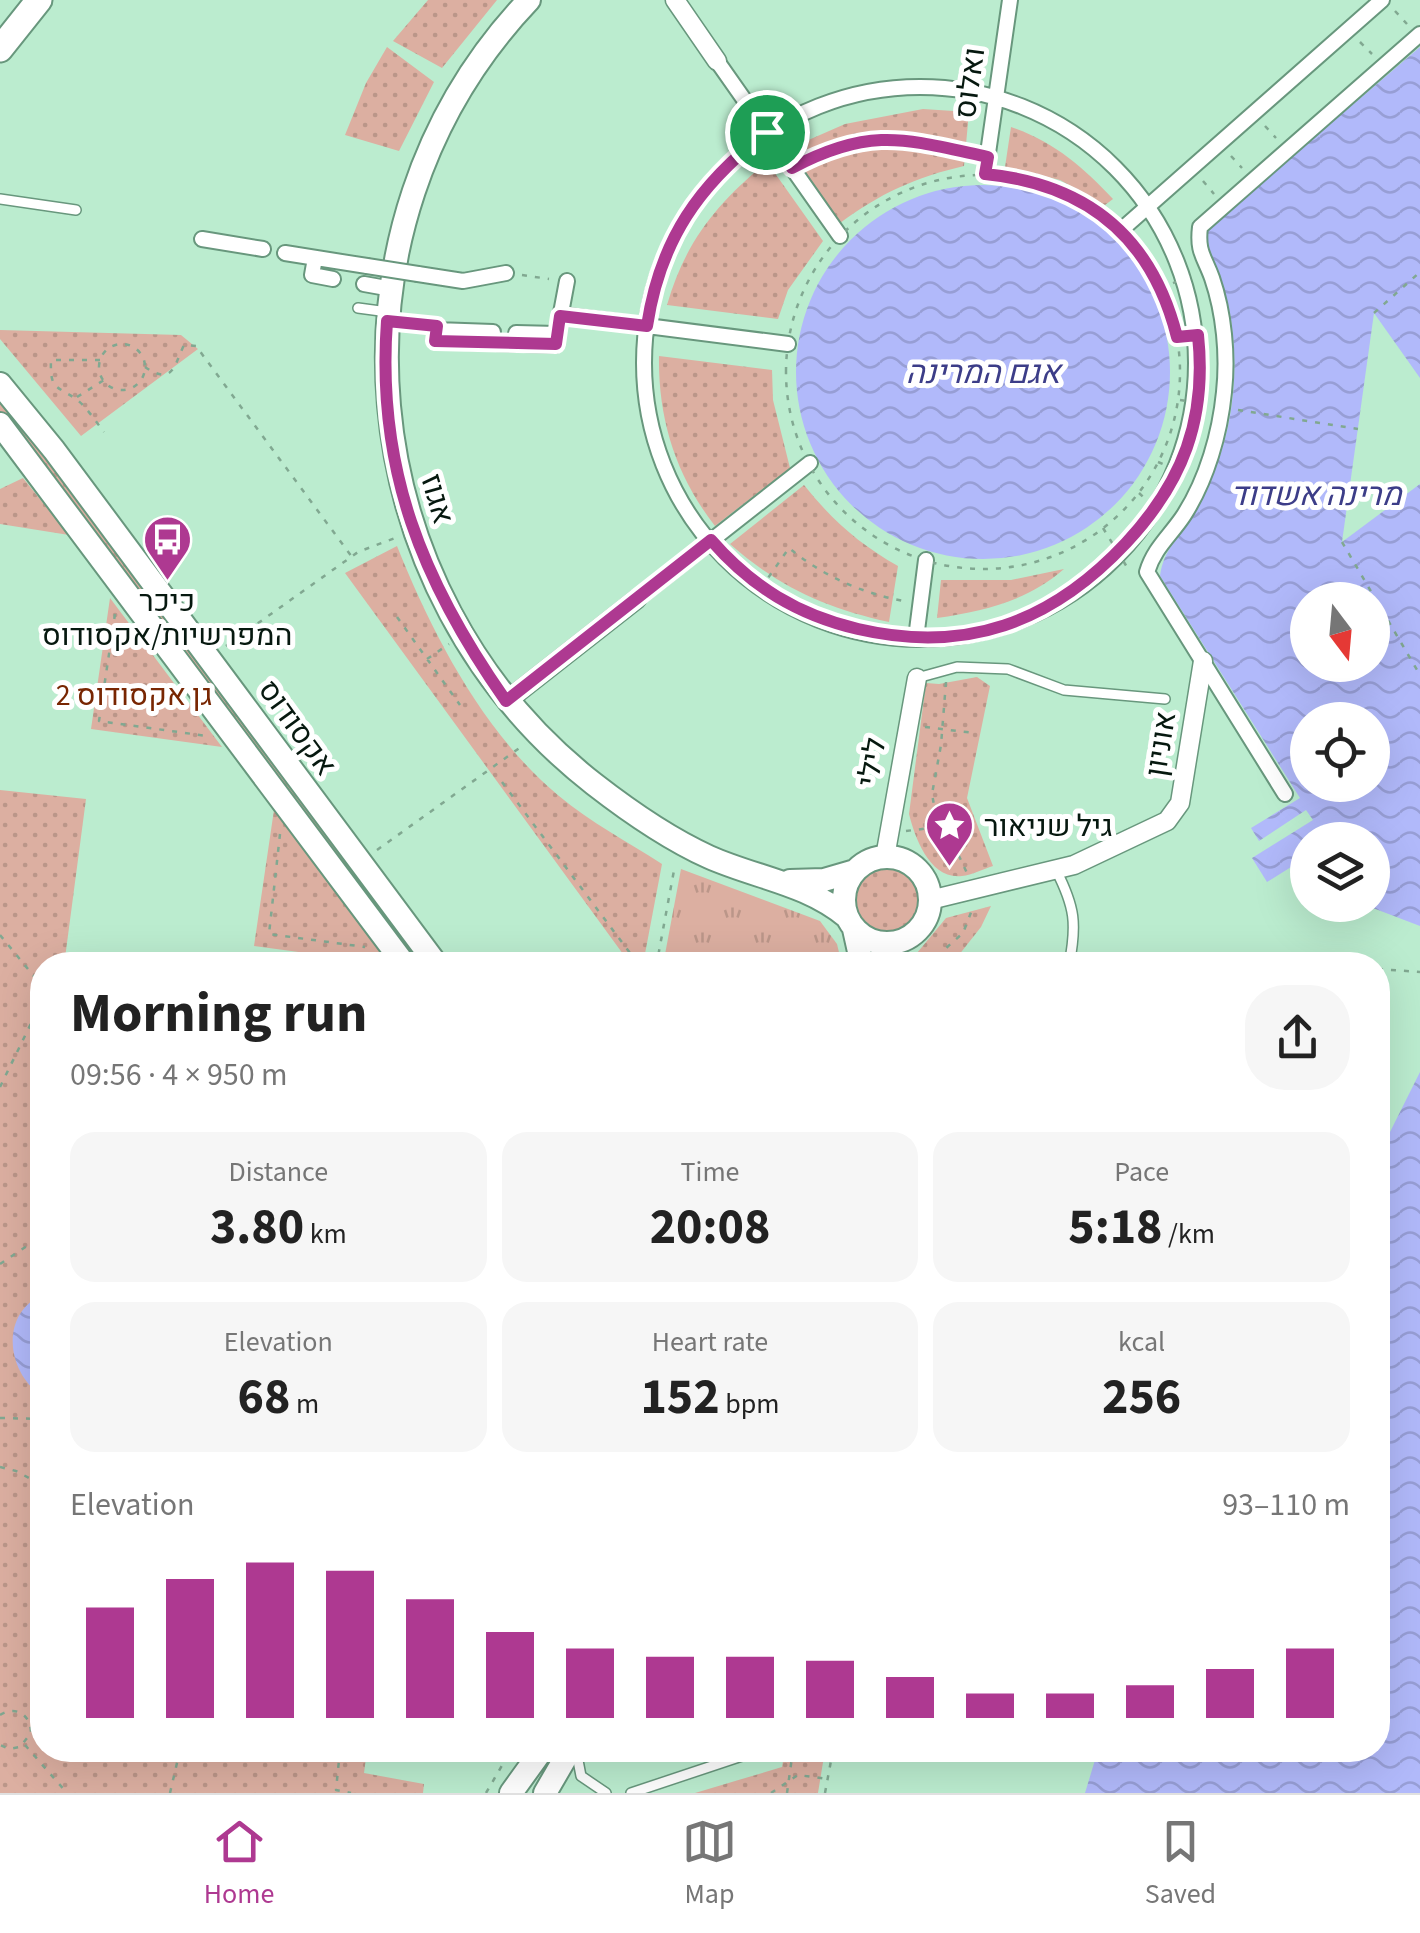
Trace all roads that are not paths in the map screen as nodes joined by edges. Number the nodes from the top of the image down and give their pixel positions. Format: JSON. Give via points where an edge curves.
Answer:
{"nodes":[{"id":1,"x":39,"y":0,"type":"edge"},
{"id":2,"x":529,"y":0,"type":"edge"},
{"id":3,"x":675,"y":0,"type":"edge"},
{"id":4,"x":1010,"y":0,"type":"edge"},
{"id":5,"x":1383,"y":0,"type":"edge"},
{"id":6,"x":1419,"y":35,"type":"edge"},
{"id":7,"x":0,"y":49,"type":"edge"},
{"id":8,"x":717,"y":61,"type":"joint"},
{"id":9,"x":996,"y":96,"type":"junction"},
{"id":10,"x":767,"y":132,"type":"junction"},
{"id":11,"x":985,"y":174,"type":"road end"},
{"id":12,"x":0,"y":200,"type":"edge"},
{"id":13,"x":76,"y":210,"type":"dead end"},
{"id":14,"x":1144,"y":210,"type":"junction"},
{"id":15,"x":1120,"y":231,"type":"road end"},
{"id":16,"x":840,"y":236,"type":"road end"},
{"id":17,"x":202,"y":239,"type":"dead end"},
{"id":18,"x":264,"y":249,"type":"dead end"},
{"id":19,"x":285,"y":252,"type":"dead end"},
{"id":20,"x":316,"y":258,"type":"junction"},
{"id":21,"x":506,"y":273,"type":"road end"},
{"id":22,"x":333,"y":279,"type":"dead end"},
{"id":23,"x":566,"y":281,"type":"road end"},
{"id":24,"x":364,"y":284,"type":"dead end"},
{"id":25,"x":389,"y":307,"type":"junction"},
{"id":26,"x":358,"y":308,"type":"dead end"},
{"id":27,"x":560,"y":316,"type":"junction"},
{"id":28,"x":647,"y":326,"type":"junction"},
{"id":29,"x":436,"y":330,"type":"junction"},
{"id":30,"x":493,"y":332,"type":"dead end"},
{"id":31,"x":516,"y":333,"type":"dead end"},
{"id":32,"x":557,"y":334,"type":"junction"},
{"id":33,"x":788,"y":344,"type":"road end"},
{"id":34,"x":0,"y":384,"type":"edge"},
{"id":35,"x":0,"y":424,"type":"edge"},
{"id":36,"x":810,"y":463,"type":"road end"},
{"id":37,"x":711,"y":540,"type":"junction"},
{"id":38,"x":926,"y":560,"type":"road end"},
{"id":39,"x":637,"y":599,"type":"joint"},
{"id":40,"x":916,"y":638,"type":"junction"},
{"id":41,"x":1203,"y":661,"type":"junction"},
{"id":42,"x":918,"y":678,"type":"joint"},
{"id":43,"x":1165,"y":699,"type":"dead end"},
{"id":44,"x":506,"y":701,"type":"junction"},
{"id":45,"x":1285,"y":794,"type":"dead end"},
{"id":46,"x":885,"y":856,"type":"junction"},
{"id":47,"x":1056,"y":870,"type":"junction"},
{"id":48,"x":854,"y":871,"type":"junction"},
{"id":49,"x":777,"y":879,"type":"junction"},
{"id":50,"x":930,"y":900,"type":"junction"},
{"id":51,"x":856,"y":941,"type":"edge"},
{"id":52,"x":396,"y":952,"type":"edge"},
{"id":53,"x":427,"y":952,"type":"edge"},
{"id":54,"x":893,"y":952,"type":"edge"},
{"id":55,"x":903,"y":952,"type":"edge"},
{"id":56,"x":1072,"y":952,"type":"edge"},
{"id":57,"x":533,"y":1762,"type":"edge"},
{"id":58,"x":565,"y":1762,"type":"edge"},
{"id":59,"x":576,"y":1762,"type":"edge"},
{"id":60,"x":724,"y":1762,"type":"edge"},
{"id":61,"x":511,"y":1793,"type":"edge"},
{"id":62,"x":545,"y":1793,"type":"edge"},
{"id":63,"x":606,"y":1793,"type":"edge"},
{"id":64,"x":631,"y":1793,"type":"edge"}],
"edges":[{"from":1,"to":7,"type":"main road"},
{"from":2,"to":25,"type":"street","name":"אגוז","via":[[460,86],[408,214]]},
{"from":3,"to":8,"type":"street"},
{"from":4,"to":9,"type":"street","name":"ואלוס"},
{"from":5,"to":14,"type":"street"},
{"from":6,"to":41,"type":"street","via":[[1200,228],[1198,248],[1221,315],[1223,406],[1201,481],[1152,554],[1148,572]]},
{"from":8,"to":10,"type":"street"},
{"from":9,"to":10,"type":"street","via":[[939,88],[867,92],[831,100]]},
{"from":9,"to":11,"type":"street","name":"ואלוס"},
{"from":9,"to":14,"type":"street","via":[[1076,136],[1104,158]]},
{"from":10,"to":16,"type":"street"},
{"from":10,"to":28,"type":"street","via":[[712,180],[671,239]]},
{"from":12,"to":13,"type":"lane"},
{"from":14,"to":15,"type":"street"},
{"from":14,"to":40,"type":"street","via":[[1188,277],[1198,335],[1199,403],[1179,471],[1141,527],[1067,596],[974,635]]},
{"from":17,"to":18,"type":"street"},
{"from":19,"to":20,"type":"street"},
{"from":20,"to":21,"type":"street","bridge":true,"via":[[463,282]]},
{"from":20,"to":22,"type":"street","via":[[312,276]]},
{"from":23,"to":27,"type":"street"},
{"from":24,"to":25,"type":"street"},
{"from":25,"to":26,"type":"lane"},
{"from":25,"to":29,"type":"street"},
{"from":25,"to":44,"type":"street","name":"אגוז","via":[[389,428],[413,530],[462,634]]},
{"from":27,"to":28,"type":"street"},
{"from":27,"to":32,"type":"street"},
{"from":28,"to":33,"type":"street"},
{"from":28,"to":37,"type":"street","via":[[643,381],[655,442],[682,504]]},
{"from":29,"to":30,"type":"street"},
{"from":29,"to":32,"type":"street","via":[[435,341],[556,344]]},
{"from":31,"to":32,"type":"street"},
{"from":34,"to":53,"type":"street","name":"אקסודוס"},
{"from":35,"to":52,"type":"street","name":"אקסודוס"},
{"from":36,"to":37,"type":"street"},
{"from":37,"to":39,"type":"street"},
{"from":37,"to":40,"type":"street","via":[[761,588],[806,614]]},
{"from":38,"to":40,"type":"street"},
{"from":39,"to":44,"type":"street"},
{"from":41,"to":45,"type":"street"},
{"from":41,"to":47,"type":"street","name":"אוניון","via":[[1174,814]]},
{"from":42,"to":43,"type":"lane","via":[[946,670],[1008,669],[1064,690]]},
{"from":42,"to":46,"type":"street","name":"לילי"},
{"from":44,"to":49,"type":"street","name":"אגוז","via":[[614,799],[712,858]]},
{"from":46,"to":48,"type":"street"},
{"from":46,"to":50,"type":"street","via":[[910,863]]},
{"from":47,"to":50,"type":"street","name":"אוניון"},
{"from":47,"to":56,"type":"lane","via":[[1074,912]]},
{"from":48,"to":49,"type":"street","name":"אגוז","via":[[813,882]]},
{"from":48,"to":51,"type":"street","via":[[844,893]]},
{"from":49,"to":51,"type":"street","name":"אגוז","via":[[831,904]]},
{"from":50,"to":55,"type":"street"},
{"from":51,"to":54,"type":"street"},
{"from":57,"to":61,"type":"street"},
{"from":58,"to":62,"type":"street"},
{"from":59,"to":63,"type":"lane","via":[[580,1776]]},
{"from":60,"to":64,"type":"lane"}]}
